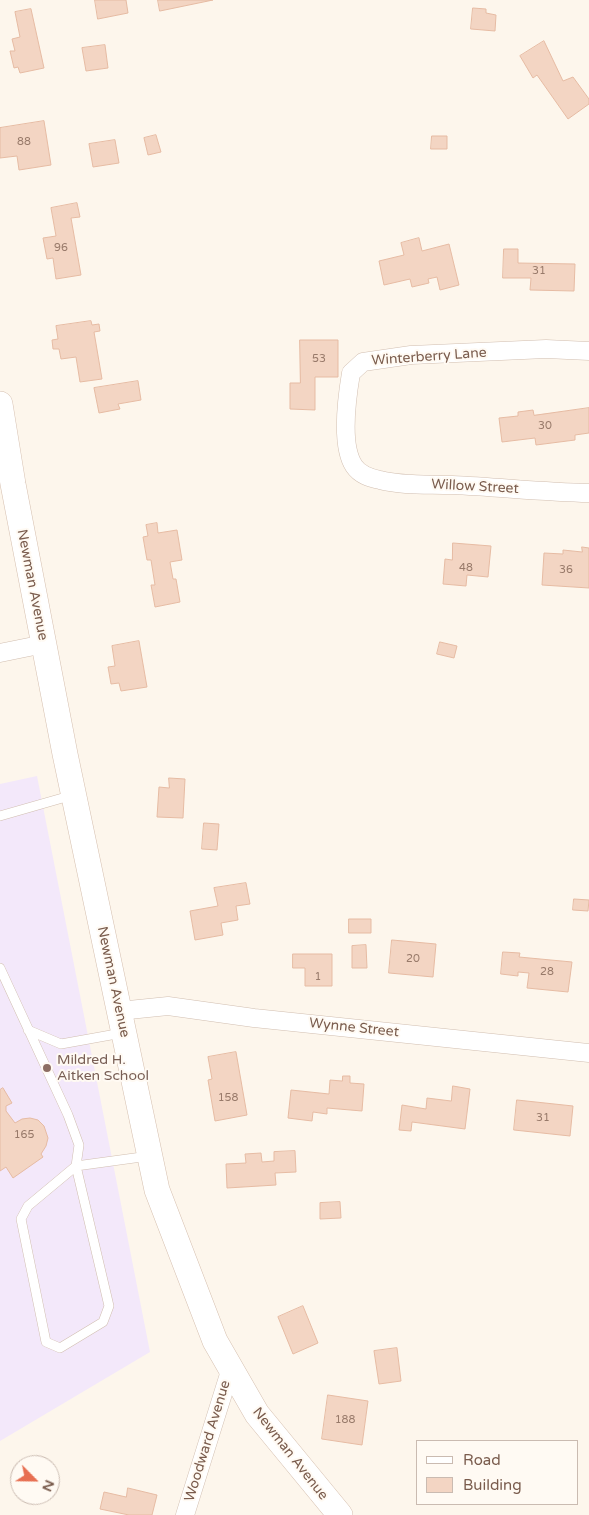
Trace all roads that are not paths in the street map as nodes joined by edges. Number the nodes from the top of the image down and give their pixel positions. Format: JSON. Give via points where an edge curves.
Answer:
{"nodes":[{"id":1,"x":589,"y":350,"type":"edge"},
{"id":2,"x":0,"y":404,"type":"edge"},
{"id":3,"x":362,"y":475,"type":"joint"},
{"id":4,"x":589,"y":493,"type":"edge"},
{"id":5,"x":44,"y":644,"type":"junction"},
{"id":6,"x":0,"y":653,"type":"edge"},
{"id":7,"x":73,"y":795,"type":"junction"},
{"id":8,"x":0,"y":816,"type":"edge"},
{"id":9,"x":0,"y":968,"type":"edge"},
{"id":10,"x":121,"y":1022,"type":"junction"},
{"id":11,"x":28,"y":1030,"type":"junction"},
{"id":12,"x":589,"y":1053,"type":"edge"},
{"id":13,"x":149,"y":1156,"type":"junction"},
{"id":14,"x":76,"y":1166,"type":"junction"},
{"id":15,"x":231,"y":1368,"type":"junction"},
{"id":16,"x":184,"y":1515,"type":"edge"},
{"id":17,"x":340,"y":1515,"type":"edge"}],
"edges":[{"from":1,"to":3,"type":"street","name":"Winterberry Lane","via":[[411,355],[363,362],[350,372],[346,423],[347,449]]},
{"from":2,"to":5,"type":"main road","name":"Newman Avenue"},
{"from":3,"to":4,"type":"street","name":"Willow Street","via":[[407,484]]},
{"from":5,"to":6,"type":"street"},
{"from":5,"to":7,"type":"main road","name":"Newman Avenue"},
{"from":7,"to":8,"type":"lane"},
{"from":7,"to":10,"type":"main road","name":"Newman Avenue"},
{"from":9,"to":11,"type":"lane"},
{"from":10,"to":11,"type":"lane","via":[[61,1044]]},
{"from":10,"to":12,"type":"street","name":"Wynne Street","via":[[168,1006]]},
{"from":10,"to":13,"type":"main road","name":"Newman Avenue"},
{"from":11,"to":14,"type":"lane","via":[[79,1145]]},
{"from":13,"to":14,"type":"lane"},
{"from":13,"to":15,"type":"main road","name":"Newman Avenue","via":[[157,1190],[216,1342]]},
{"from":14,"to":14,"type":"lane","via":[[28,1206],[21,1220],[46,1342],[60,1348],[103,1322],[109,1306]]},
{"from":15,"to":16,"type":"street","name":"Woodward Avenue"},
{"from":15,"to":17,"type":"main road","name":"Newman Avenue","via":[[257,1414]]}]}
